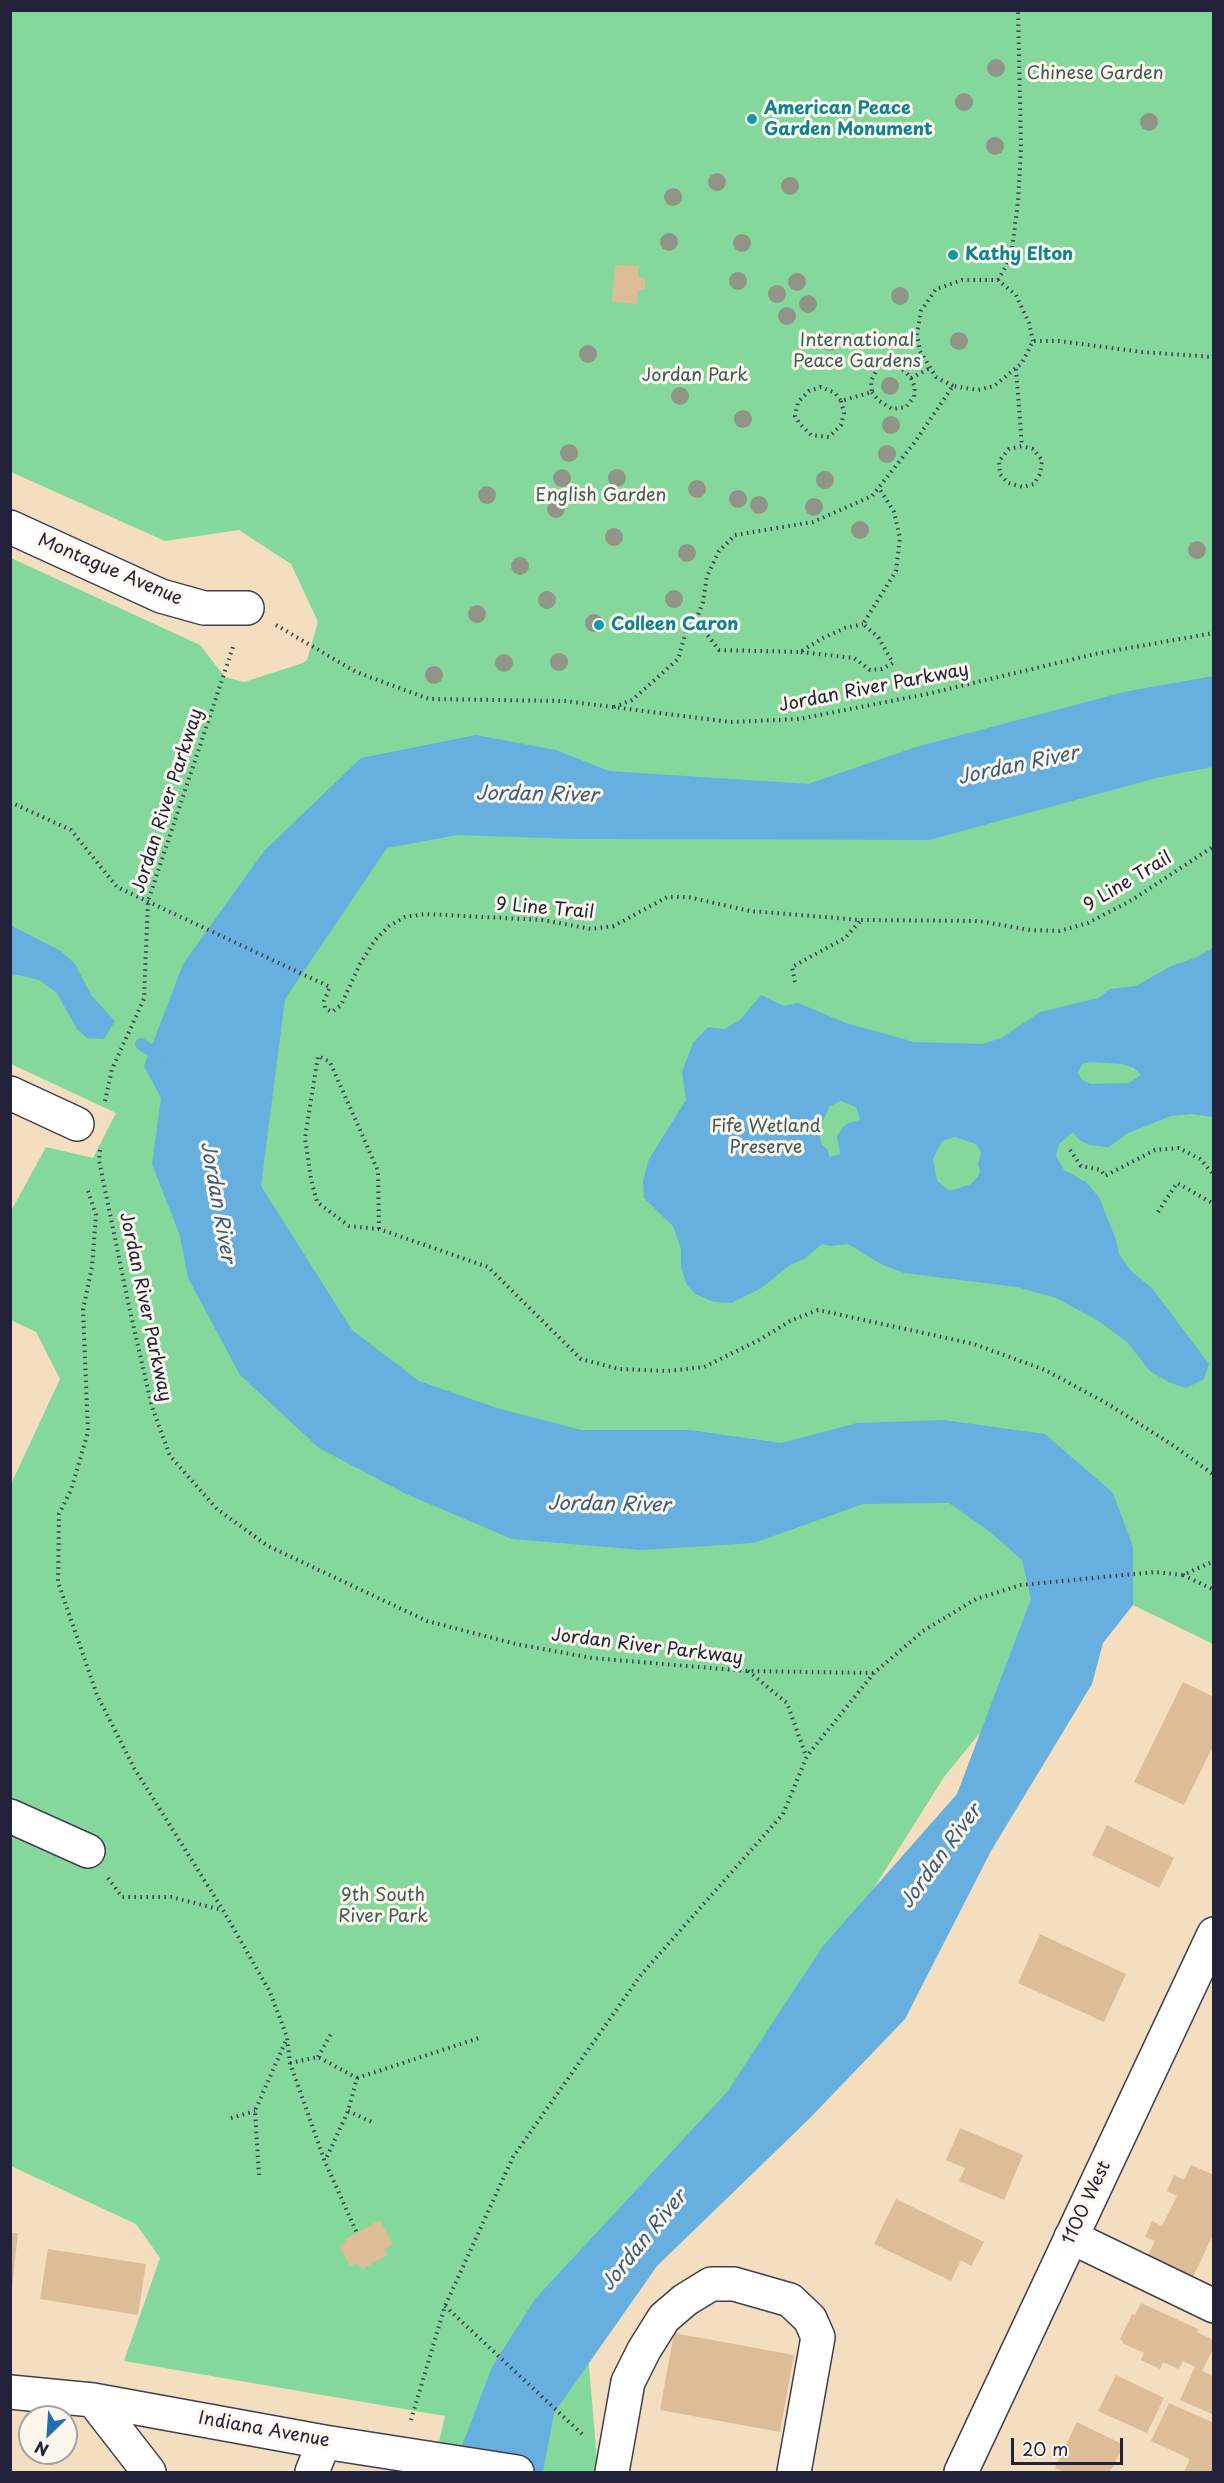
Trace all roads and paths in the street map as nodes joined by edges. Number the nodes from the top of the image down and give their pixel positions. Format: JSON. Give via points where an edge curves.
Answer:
{"nodes":[{"id":1,"x":1018,"y":10,"type":"edge"},
{"id":2,"x":998,"y":280,"type":"junction"},
{"id":3,"x":1033,"y":341,"type":"junction"},
{"id":4,"x":1214,"y":357,"type":"edge"},
{"id":5,"x":930,"y":368,"type":"junction"},
{"id":6,"x":1016,"y":368,"type":"junction"},
{"id":7,"x":911,"y":378,"type":"junction"},
{"id":8,"x":953,"y":386,"type":"junction"},
{"id":9,"x":872,"y":392,"type":"junction"},
{"id":10,"x":841,"y":401,"type":"junction"},
{"id":11,"x":1022,"y":446,"type":"junction"},
{"id":12,"x":879,"y":488,"type":"junction"},
{"id":13,"x":10,"y":527,"type":"edge"},
{"id":14,"x":247,"y":608,"type":"junction"},
{"id":15,"x":696,"y":620,"type":"junction"},
{"id":16,"x":863,"y":624,"type":"junction"},
{"id":17,"x":1214,"y":633,"type":"edge"},
{"id":18,"x":800,"y":652,"type":"junction"},
{"id":19,"x":613,"y":707,"type":"junction"},
{"id":20,"x":10,"y":802,"type":"edge"},
{"id":21,"x":1214,"y":846,"type":"edge"},
{"id":22,"x":148,"y":902,"type":"junction"},
{"id":23,"x":861,"y":920,"type":"junction"},
{"id":24,"x":795,"y":982,"type":"dead end"},
{"id":25,"x":10,"y":1093,"type":"edge"},
{"id":26,"x":94,"y":1126,"type":"junction"},
{"id":27,"x":1070,"y":1150,"type":"dead end"},
{"id":28,"x":1214,"y":1175,"type":"edge"},
{"id":29,"x":88,"y":1191,"type":"dead end"},
{"id":30,"x":1214,"y":1204,"type":"edge"},
{"id":31,"x":1158,"y":1212,"type":"dead end"},
{"id":32,"x":379,"y":1229,"type":"junction"},
{"id":33,"x":1214,"y":1475,"type":"edge"},
{"id":34,"x":1214,"y":1561,"type":"edge"},
{"id":35,"x":1183,"y":1575,"type":"junction"},
{"id":36,"x":1214,"y":1590,"type":"edge"},
{"id":37,"x":747,"y":1671,"type":"junction"},
{"id":38,"x":874,"y":1673,"type":"junction"},
{"id":39,"x":807,"y":1756,"type":"junction"},
{"id":40,"x":10,"y":1816,"type":"edge"},
{"id":41,"x":88,"y":1851,"type":"joint"},
{"id":42,"x":223,"y":1910,"type":"junction"},
{"id":43,"x":1214,"y":1934,"type":"edge"},
{"id":44,"x":1206,"y":1968,"type":"edge"},
{"id":45,"x":331,"y":2034,"type":"dead end"},
{"id":46,"x":287,"y":2037,"type":"junction"},
{"id":47,"x":482,"y":2037,"type":"dead end"},
{"id":48,"x":318,"y":2057,"type":"junction"},
{"id":49,"x":290,"y":2063,"type":"junction"},
{"id":50,"x":357,"y":2078,"type":"junction"},
{"id":51,"x":255,"y":2111,"type":"junction"},
{"id":52,"x":348,"y":2111,"type":"junction"},
{"id":53,"x":231,"y":2118,"type":"dead end"},
{"id":54,"x":372,"y":2122,"type":"dead end"},
{"id":55,"x":325,"y":2162,"type":"junction"},
{"id":56,"x":259,"y":2175,"type":"dead end"},
{"id":57,"x":357,"y":2233,"type":"dead end"},
{"id":58,"x":1071,"y":2237,"type":"junction"},
{"id":59,"x":445,"y":2306,"type":"junction"},
{"id":60,"x":1214,"y":2306,"type":"edge"},
{"id":61,"x":10,"y":2392,"type":"edge"},
{"id":62,"x":93,"y":2400,"type":"junction"},
{"id":63,"x":412,"y":2415,"type":"dead end"},
{"id":64,"x":571,"y":2424,"type":"dead end"},
{"id":65,"x":324,"y":2442,"type":"junction"},
{"id":66,"x":149,"y":2472,"type":"edge"},
{"id":67,"x":312,"y":2472,"type":"edge"},
{"id":68,"x":517,"y":2472,"type":"edge"},
{"id":69,"x":612,"y":2472,"type":"edge"},
{"id":70,"x":794,"y":2472,"type":"edge"},
{"id":71,"x":961,"y":2472,"type":"edge"}],
"edges":[{"from":1,"to":2,"type":"path","via":[[1018,201],[1011,256]]},
{"from":2,"to":3,"type":"path","via":[[1016,295]]},
{"from":2,"to":5,"type":"path","via":[[962,280],[936,289],[921,311],[917,334]]},
{"from":3,"to":4,"type":"path"},
{"from":3,"to":6,"type":"path"},
{"from":5,"to":7,"type":"path"},
{"from":5,"to":8,"type":"path","via":[[936,377]]},
{"from":6,"to":8,"type":"path","via":[[994,386],[978,390]]},
{"from":6,"to":11,"type":"path"},
{"from":7,"to":9,"type":"path","via":[[891,362],[879,365],[871,381]]},
{"from":7,"to":9,"type":"path","via":[[914,397],[906,407],[892,409]]},
{"from":8,"to":12,"type":"path"},
{"from":9,"to":10,"type":"path"},
{"from":10,"to":10,"type":"path","via":[[835,393],[815,388],[798,402],[795,416],[811,435],[829,437],[841,425]]},
{"from":11,"to":11,"type":"path","via":[[1009,449],[999,461],[1000,474],[1008,483],[1023,487],[1034,484],[1042,460],[1033,449]]},
{"from":12,"to":15,"type":"path","via":[[872,496],[813,522],[735,535],[719,552],[707,576]]},
{"from":12,"to":16,"type":"path","via":[[894,512],[900,538],[896,571]]},
{"from":13,"to":14,"type":"street","name":"Montague Avenue","via":[[161,596],[204,608]]},
{"from":14,"to":19,"type":"path","name":"Jordan River Parkway","via":[[356,672],[429,699],[565,701]]},
{"from":14,"to":22,"type":"path","name":"Jordan River Parkway"},
{"from":15,"to":18,"type":"path","via":[[719,650]]},
{"from":15,"to":19,"type":"path","via":[[686,632],[678,659],[632,700]]},
{"from":16,"to":18,"type":"path","via":[[845,628]]},
{"from":16,"to":18,"type":"path","via":[[878,637],[893,663],[870,670],[855,658]]},
{"from":17,"to":19,"type":"path","name":"Jordan River Parkway","via":[[1095,654],[927,694],[799,719],[731,722]]},
{"from":20,"to":22,"type":"path","name":"9 Line Trail","via":[[71,830],[117,887]]},
{"from":21,"to":23,"type":"path","name":"9 Line Trail","via":[[1132,900],[1088,922],[1059,931],[979,921]]},
{"from":22,"to":23,"type":"path","name":"9 Line Trail","via":[[330,987],[324,1001],[325,1008],[332,1012],[341,1005],[375,940],[405,917],[426,914],[543,920],[591,929],[614,926],[667,897],[688,897],[750,911]]},
{"from":22,"to":26,"type":"path","name":"Jordan River Parkway","via":[[144,999],[112,1069]]},
{"from":23,"to":24,"type":"path","via":[[845,938],[792,967]]},
{"from":25,"to":26,"type":"street"},
{"from":26,"to":37,"type":"path","name":"Jordan River Parkway","via":[[152,1407],[170,1456],[218,1509],[268,1546],[428,1621],[516,1644],[592,1658]]},
{"from":27,"to":28,"type":"path","via":[[1081,1166],[1101,1170],[1105,1176],[1155,1150],[1179,1148],[1200,1160]]},
{"from":29,"to":42,"type":"path","via":[[96,1215],[92,1267],[83,1310],[88,1432],[72,1490],[60,1514],[58,1582],[97,1695],[134,1768]]},
{"from":30,"to":31,"type":"path","via":[[1177,1183]]},
{"from":32,"to":32,"type":"path","via":[[349,1226],[317,1202],[305,1138],[318,1056],[330,1062],[378,1171]]},
{"from":32,"to":33,"type":"path","via":[[488,1267],[581,1359],[619,1369],[667,1371],[704,1367],[818,1310],[974,1344],[1045,1370],[1108,1404]]},
{"from":34,"to":35,"type":"path"},
{"from":35,"to":36,"type":"path"},
{"from":35,"to":38,"type":"path","via":[[1155,1572],[1021,1585],[976,1599],[923,1631]]},
{"from":37,"to":38,"type":"path"},
{"from":37,"to":39,"type":"path","name":"Jordan River Parkway","via":[[787,1703]]},
{"from":38,"to":39,"type":"path"},
{"from":39,"to":59,"type":"path","via":[[783,1814],[640,1976],[513,2157]]},
{"from":40,"to":41,"type":"street"},
{"from":41,"to":42,"type":"path","via":[[122,1897],[171,1897]]},
{"from":42,"to":46,"type":"path","via":[[270,1992]]},
{"from":43,"to":44,"type":"street","name":"1100 West"},
{"from":44,"to":58,"type":"street","name":"1100 West"},
{"from":45,"to":48,"type":"path"},
{"from":46,"to":49,"type":"path"},
{"from":46,"to":51,"type":"path"},
{"from":47,"to":50,"type":"path"},
{"from":48,"to":49,"type":"path"},
{"from":48,"to":50,"type":"path"},
{"from":49,"to":55,"type":"path"},
{"from":50,"to":52,"type":"path"},
{"from":51,"to":53,"type":"path"},
{"from":51,"to":56,"type":"path"},
{"from":52,"to":54,"type":"path"},
{"from":52,"to":55,"type":"path"},
{"from":55,"to":57,"type":"path"},
{"from":58,"to":60,"type":"street"},
{"from":58,"to":71,"type":"street","name":"1100 West"},
{"from":59,"to":63,"type":"path"},
{"from":59,"to":64,"type":"path"},
{"from":61,"to":62,"type":"street","name":"Indiana Avenue"},
{"from":62,"to":65,"type":"street","name":"Indiana Avenue"},
{"from":62,"to":66,"type":"street"},
{"from":65,"to":67,"type":"street"},
{"from":65,"to":68,"type":"street","name":"Indiana Avenue"},
{"from":69,"to":70,"type":"street","via":[[628,2382],[664,2318],[711,2284],[734,2284],[790,2300],[810,2319],[818,2337]]}]}
